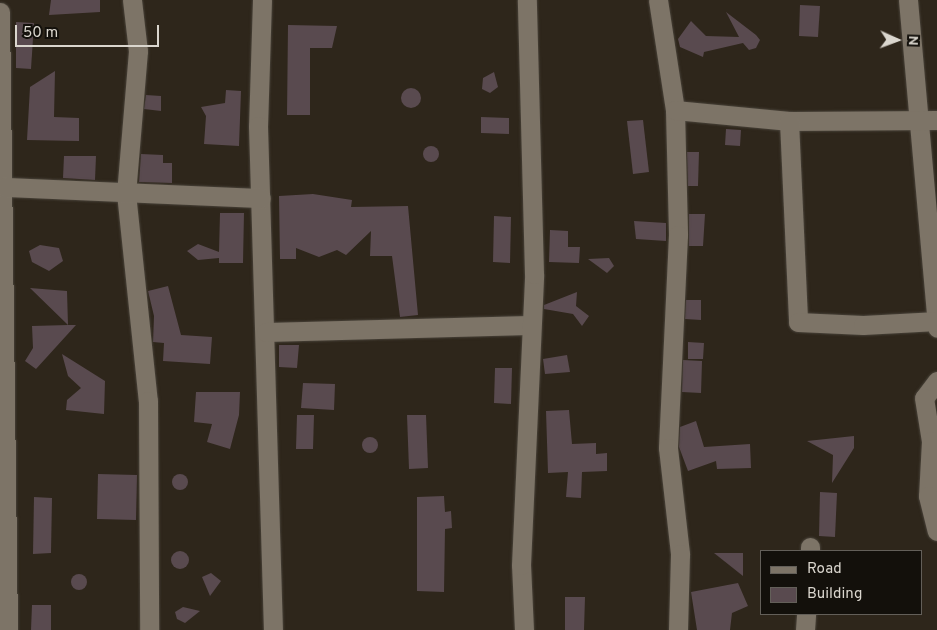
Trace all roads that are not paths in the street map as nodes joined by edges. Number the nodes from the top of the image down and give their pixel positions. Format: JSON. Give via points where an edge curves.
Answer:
{"nodes":[{"id":1,"x":132,"y":0,"type":"edge"},
{"id":2,"x":262,"y":0,"type":"edge"},
{"id":3,"x":527,"y":0,"type":"edge"},
{"id":4,"x":658,"y":0,"type":"edge"},
{"id":5,"x":908,"y":0,"type":"edge"},
{"id":6,"x":0,"y":12,"type":"edge"},
{"id":7,"x":675,"y":110,"type":"junction"},
{"id":8,"x":929,"y":120,"type":"edge"},
{"id":9,"x":789,"y":121,"type":"junction"},
{"id":10,"x":4,"y":187,"type":"junction"},
{"id":11,"x":126,"y":192,"type":"junction"},
{"id":12,"x":262,"y":198,"type":"junction"},
{"id":13,"x":937,"y":321,"type":"edge"},
{"id":14,"x":529,"y":325,"type":"junction"},
{"id":15,"x":937,"y":328,"type":"edge"},
{"id":16,"x":266,"y":332,"type":"junction"},
{"id":17,"x":937,"y":381,"type":"edge"},
{"id":18,"x":937,"y":531,"type":"edge"},
{"id":19,"x":806,"y":615,"type":"edge"},
{"id":20,"x":8,"y":630,"type":"edge"},
{"id":21,"x":149,"y":630,"type":"edge"},
{"id":22,"x":273,"y":630,"type":"edge"},
{"id":23,"x":524,"y":630,"type":"edge"},
{"id":24,"x":678,"y":630,"type":"edge"},
{"id":25,"x":805,"y":630,"type":"edge"}],
"edges":[{"from":1,"to":11,"type":"street","via":[[138,51]]},
{"from":2,"to":12,"type":"street","via":[[258,126]]},
{"from":3,"to":14,"type":"street","via":[[534,274]]},
{"from":4,"to":7,"type":"street"},
{"from":5,"to":8,"type":"street"},
{"from":6,"to":10,"type":"street"},
{"from":7,"to":9,"type":"street"},
{"from":7,"to":24,"type":"street","via":[[678,236],[668,448],[680,554]]},
{"from":8,"to":9,"type":"street"},
{"from":8,"to":13,"type":"street"},
{"from":9,"to":13,"type":"street","via":[[798,322],[863,325]]},
{"from":10,"to":11,"type":"street"},
{"from":10,"to":20,"type":"street"},
{"from":11,"to":12,"type":"street"},
{"from":11,"to":21,"type":"street","via":[[148,401]]},
{"from":12,"to":16,"type":"street"},
{"from":13,"to":15,"type":"street"},
{"from":14,"to":16,"type":"street"},
{"from":14,"to":23,"type":"street","via":[[521,565]]},
{"from":16,"to":22,"type":"street"},
{"from":17,"to":18,"type":"street","via":[[924,398],[931,441],[928,496]]},
{"from":19,"to":25,"type":"street"}]}
